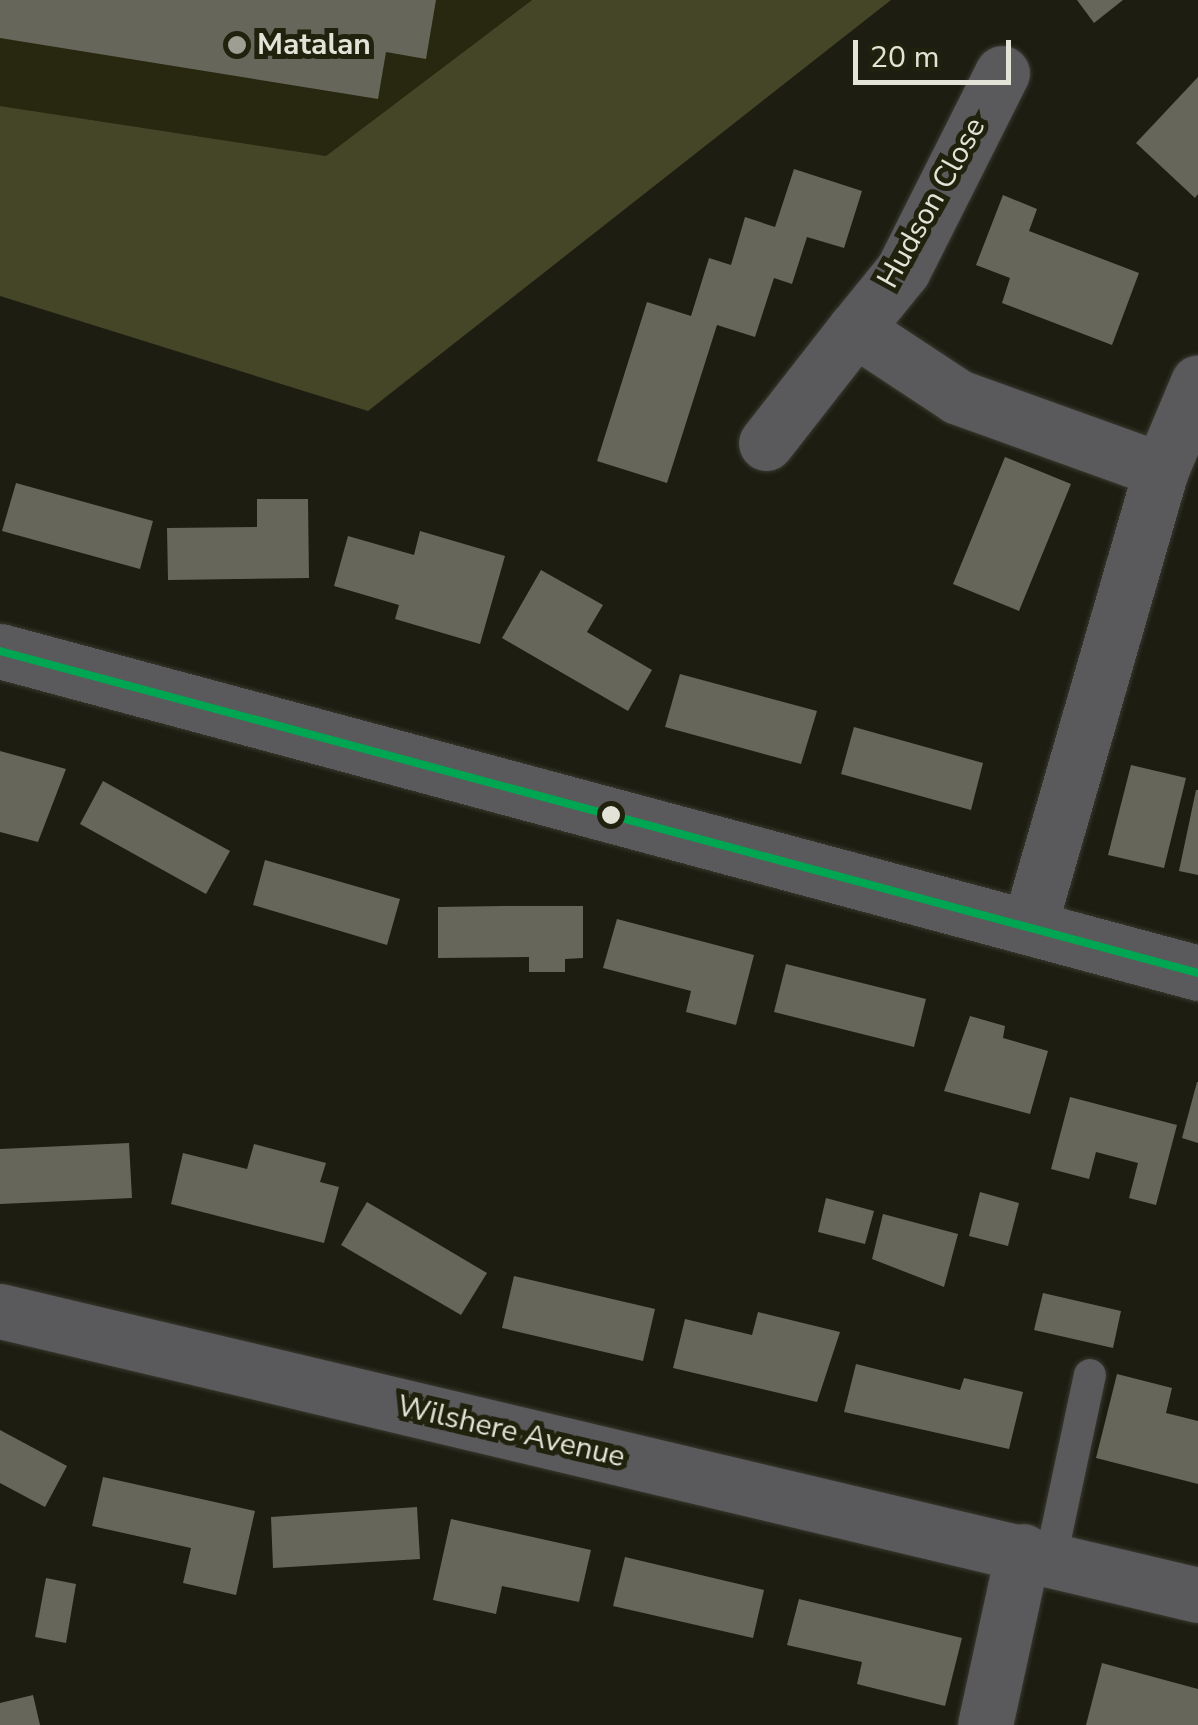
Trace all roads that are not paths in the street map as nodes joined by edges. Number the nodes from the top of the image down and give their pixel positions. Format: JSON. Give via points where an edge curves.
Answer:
{"nodes":[{"id":1,"x":1002,"y":73,"type":"dead end"},
{"id":2,"x":856,"y":329,"type":"junction"},
{"id":3,"x":1198,"y":382,"type":"edge"},
{"id":4,"x":766,"y":442,"type":"dead end"},
{"id":5,"x":1161,"y":470,"type":"junction"},
{"id":6,"x":0,"y":651,"type":"edge"},
{"id":7,"x":1029,"y":927,"type":"junction"},
{"id":8,"x":1198,"y":973,"type":"edge"},
{"id":9,"x":0,"y":1310,"type":"edge"},
{"id":10,"x":1090,"y":1375,"type":"dead end"},
{"id":11,"x":1037,"y":1554,"type":"junction"},
{"id":12,"x":1198,"y":1595,"type":"edge"},
{"id":13,"x":984,"y":1725,"type":"edge"}],
"edges":[{"from":1,"to":2,"type":"street","name":"Hudson Close","via":[[902,270]]},
{"from":2,"to":4,"type":"street","name":"Hudson Close"},
{"from":2,"to":5,"type":"street","via":[[958,397]]},
{"from":3,"to":5,"type":"street"},
{"from":5,"to":7,"type":"street"},
{"from":6,"to":7,"type":"street"},
{"from":7,"to":8,"type":"street"},
{"from":9,"to":11,"type":"street","name":"Wilshere Avenue"},
{"from":10,"to":11,"type":"lane"},
{"from":11,"to":12,"type":"street","name":"Wilshere Avenue"},
{"from":11,"to":13,"type":"street"}]}
